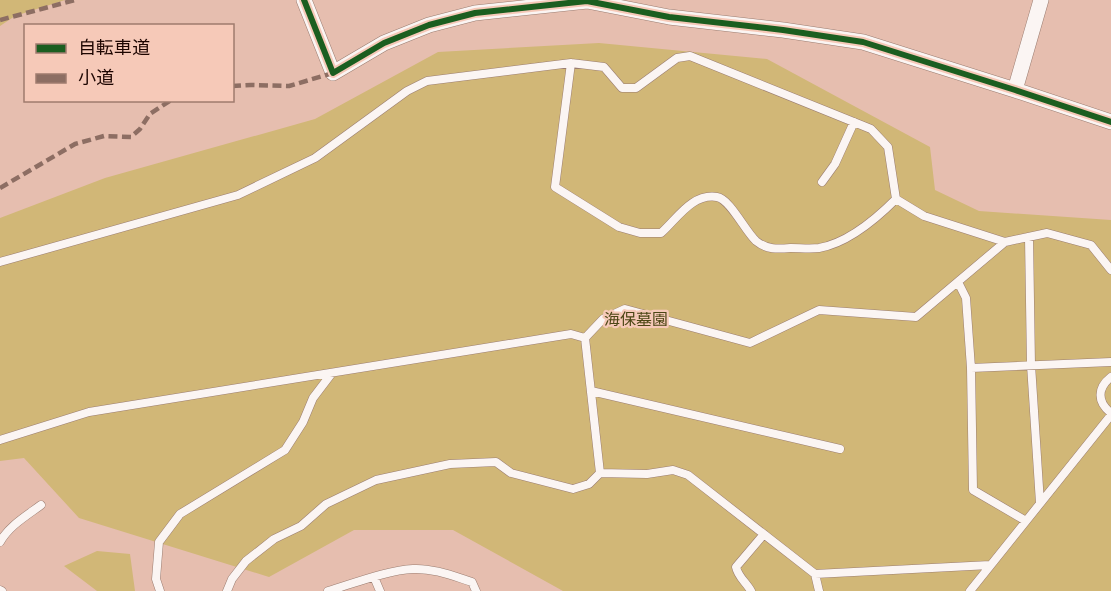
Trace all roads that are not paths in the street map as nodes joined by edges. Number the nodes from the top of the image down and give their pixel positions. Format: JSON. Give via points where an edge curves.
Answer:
{"nodes":[{"id":1,"x":304,"y":0,"type":"edge"},
{"id":2,"x":1041,"y":0,"type":"edge"},
{"id":3,"x":572,"y":63,"type":"junction"},
{"id":4,"x":1015,"y":90,"type":"junction"},
{"id":5,"x":854,"y":122,"type":"junction"},
{"id":6,"x":1111,"y":122,"type":"edge"},
{"id":7,"x":822,"y":182,"type":"dead end"},
{"id":8,"x":896,"y":199,"type":"junction"},
{"id":9,"x":1029,"y":237,"type":"junction"},
{"id":10,"x":1005,"y":242,"type":"junction"},
{"id":11,"x":0,"y":262,"type":"edge"},
{"id":12,"x":1111,"y":270,"type":"edge"},
{"id":13,"x":958,"y":282,"type":"junction"},
{"id":14,"x":585,"y":339,"type":"junction"},
{"id":15,"x":1111,"y":362,"type":"edge"},
{"id":16,"x":1031,"y":365,"type":"junction"},
{"id":17,"x":971,"y":368,"type":"junction"},
{"id":18,"x":332,"y":373,"type":"junction"},
{"id":19,"x":1111,"y":377,"type":"edge"},
{"id":20,"x":591,"y":391,"type":"junction"},
{"id":21,"x":1111,"y":414,"type":"edge"},
{"id":22,"x":0,"y":440,"type":"edge"},
{"id":23,"x":840,"y":448,"type":"dead end"},
{"id":24,"x":600,"y":473,"type":"junction"},
{"id":25,"x":1040,"y":502,"type":"junction"},
{"id":26,"x":40,"y":505,"type":"dead end"},
{"id":27,"x":1026,"y":520,"type":"junction"},
{"id":28,"x":764,"y":534,"type":"junction"},
{"id":29,"x":0,"y":542,"type":"edge"},
{"id":30,"x":990,"y":565,"type":"junction"},
{"id":31,"x":815,"y":574,"type":"junction"},
{"id":32,"x":374,"y":577,"type":"junction"},
{"id":33,"x":160,"y":591,"type":"edge"},
{"id":34,"x":227,"y":591,"type":"edge"},
{"id":35,"x":328,"y":591,"type":"edge"},
{"id":36,"x":380,"y":591,"type":"edge"},
{"id":37,"x":476,"y":591,"type":"edge"},
{"id":38,"x":752,"y":591,"type":"edge"},
{"id":39,"x":819,"y":591,"type":"edge"},
{"id":40,"x":969,"y":591,"type":"edge"}],
"edges":[{"from":1,"to":4,"type":"street","via":[[333,73],[384,43],[429,25],[475,13],[587,2],[669,17],[863,42]]},
{"from":2,"to":4,"type":"street"},
{"from":3,"to":5,"type":"lane","via":[[604,67],[622,88],[636,88],[677,58],[690,56]]},
{"from":3,"to":8,"type":"lane","via":[[555,187],[619,227],[640,233],[661,232],[690,204],[716,197],[726,200],[757,241],[768,249],[818,248],[836,243],[881,214]]},
{"from":3,"to":11,"type":"lane","via":[[427,81],[407,91],[315,158],[238,195]]},
{"from":4,"to":6,"type":"street"},
{"from":5,"to":7,"type":"lane"},
{"from":5,"to":8,"type":"lane","via":[[872,129],[888,147]]},
{"from":8,"to":10,"type":"lane","via":[[924,216]]},
{"from":9,"to":10,"type":"lane"},
{"from":9,"to":12,"type":"lane","via":[[1047,233],[1092,245]]},
{"from":9,"to":16,"type":"lane"},
{"from":10,"to":13,"type":"lane"},
{"from":13,"to":14,"type":"lane","via":[[916,317],[819,310],[750,343],[625,309],[603,320]]},
{"from":13,"to":17,"type":"lane","via":[[966,298]]},
{"from":14,"to":18,"type":"lane","via":[[571,334]]},
{"from":14,"to":20,"type":"lane"},
{"from":15,"to":16,"type":"lane"},
{"from":16,"to":17,"type":"lane"},
{"from":16,"to":25,"type":"lane"},
{"from":17,"to":27,"type":"lane","via":[[973,490]]},
{"from":18,"to":22,"type":"lane","via":[[89,412]]},
{"from":18,"to":33,"type":"lane","via":[[313,398],[285,450],[180,514],[159,542],[156,579]]},
{"from":19,"to":21,"type":"lane","via":[[1102,386],[1100,397]]},
{"from":20,"to":23,"type":"lane"},
{"from":20,"to":24,"type":"lane"},
{"from":21,"to":25,"type":"lane"},
{"from":24,"to":28,"type":"lane","via":[[673,470],[688,475]]},
{"from":24,"to":34,"type":"lane","via":[[589,484],[573,489],[511,473],[496,462],[450,465],[376,480],[326,504],[301,526],[274,539],[246,561]]},
{"from":25,"to":27,"type":"lane"},
{"from":26,"to":29,"type":"lane","via":[[4,534]]},
{"from":27,"to":30,"type":"lane"},
{"from":28,"to":31,"type":"lane"},
{"from":28,"to":38,"type":"lane","via":[[736,567]]},
{"from":30,"to":31,"type":"lane"},
{"from":30,"to":40,"type":"lane"},
{"from":31,"to":39,"type":"lane"},
{"from":32,"to":35,"type":"lane"},
{"from":32,"to":36,"type":"lane"},
{"from":32,"to":37,"type":"lane","via":[[412,569],[437,572],[472,582]]}]}
